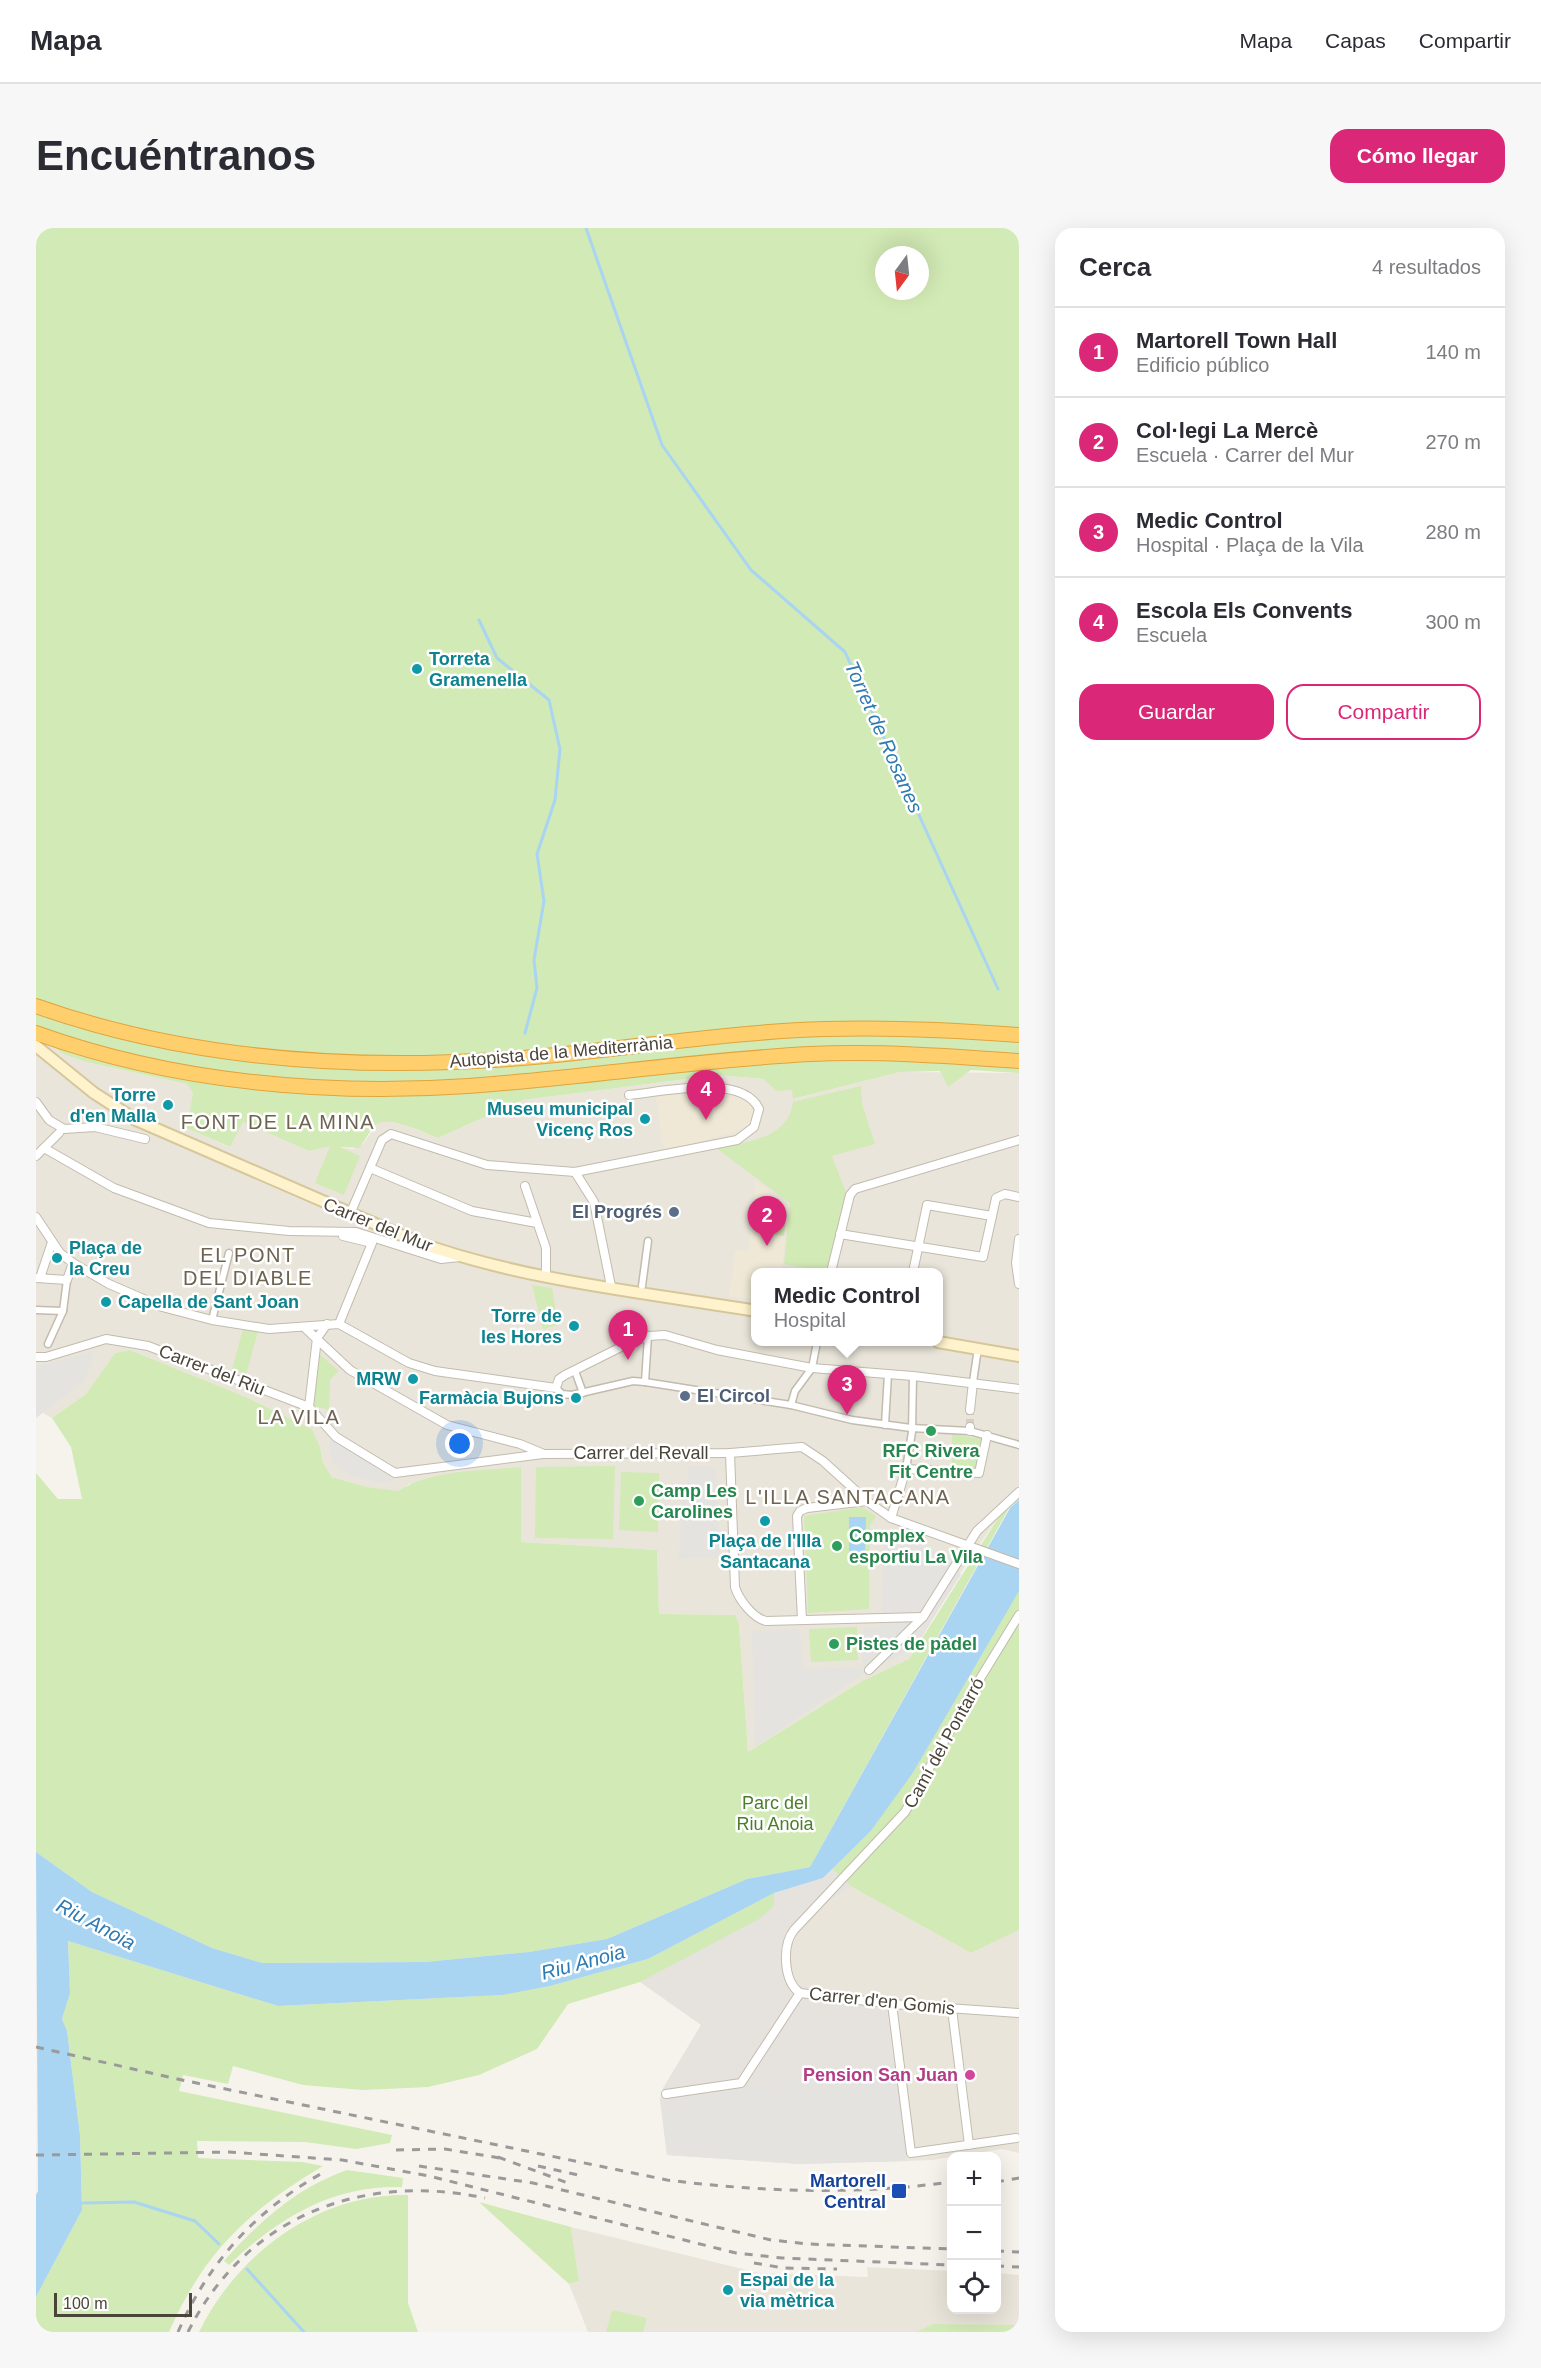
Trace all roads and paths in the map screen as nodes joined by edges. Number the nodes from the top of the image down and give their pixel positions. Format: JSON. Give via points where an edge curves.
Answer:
{"nodes":[{"id":1,"x":36,"y":1006,"type":"edge"},
{"id":2,"x":36,"y":1034,"type":"edge"},
{"id":3,"x":1019,"y":1035,"type":"edge"},
{"id":4,"x":36,"y":1046,"type":"edge"},
{"id":5,"x":1019,"y":1061,"type":"edge"},
{"id":6,"x":630,"y":1095,"type":"dead end"},
{"id":7,"x":36,"y":1102,"type":"edge"},
{"id":8,"x":59,"y":1133,"type":"dead end"},
{"id":9,"x":146,"y":1139,"type":"dead end"},
{"id":10,"x":1019,"y":1140,"type":"edge"},
{"id":11,"x":44,"y":1148,"type":"junction"},
{"id":12,"x":36,"y":1156,"type":"edge"},
{"id":13,"x":370,"y":1168,"type":"junction"},
{"id":14,"x":575,"y":1172,"type":"junction"},
{"id":15,"x":525,"y":1186,"type":"dead end"},
{"id":16,"x":1019,"y":1197,"type":"edge"},
{"id":17,"x":350,"y":1214,"type":"junction"},
{"id":18,"x":992,"y":1216,"type":"junction"},
{"id":19,"x":36,"y":1217,"type":"edge"},
{"id":20,"x":537,"y":1223,"type":"junction"},
{"id":21,"x":327,"y":1232,"type":"junction"},
{"id":22,"x":840,"y":1234,"type":"junction"},
{"id":23,"x":1019,"y":1239,"type":"edge"},
{"id":24,"x":648,"y":1241,"type":"dead end"},
{"id":25,"x":52,"y":1242,"type":"junction"},
{"id":26,"x":919,"y":1246,"type":"junction"},
{"id":27,"x":229,"y":1253,"type":"dead end"},
{"id":28,"x":460,"y":1257,"type":"junction"},
{"id":29,"x":73,"y":1263,"type":"junction"},
{"id":30,"x":832,"y":1268,"type":"edge"},
{"id":31,"x":914,"y":1268,"type":"edge"},
{"id":32,"x":546,"y":1275,"type":"junction"},
{"id":33,"x":38,"y":1278,"type":"edge"},
{"id":34,"x":67,"y":1280,"type":"junction"},
{"id":35,"x":1019,"y":1284,"type":"edge"},
{"id":36,"x":611,"y":1286,"type":"junction"},
{"id":37,"x":642,"y":1286,"type":"dead end"},
{"id":38,"x":36,"y":1310,"type":"edge"},
{"id":39,"x":751,"y":1310,"type":"edge"},
{"id":40,"x":63,"y":1311,"type":"junction"},
{"id":41,"x":212,"y":1320,"type":"junction"},
{"id":42,"x":327,"y":1324,"type":"junction"},
{"id":43,"x":339,"y":1324,"type":"junction"},
{"id":44,"x":304,"y":1327,"type":"junction"},
{"id":45,"x":648,"y":1336,"type":"junction"},
{"id":46,"x":317,"y":1338,"type":"junction"},
{"id":47,"x":943,"y":1342,"type":"edge"},
{"id":48,"x":816,"y":1346,"type":"edge"},
{"id":49,"x":978,"y":1348,"type":"junction"},
{"id":50,"x":1019,"y":1354,"type":"edge"},
{"id":51,"x":36,"y":1357,"type":"edge"},
{"id":52,"x":46,"y":1357,"type":"junction"},
{"id":53,"x":812,"y":1368,"type":"junction"},
{"id":54,"x":575,"y":1371,"type":"junction"},
{"id":55,"x":888,"y":1374,"type":"junction"},
{"id":56,"x":913,"y":1376,"type":"junction"},
{"id":57,"x":645,"y":1382,"type":"junction"},
{"id":58,"x":973,"y":1382,"type":"junction"},
{"id":59,"x":555,"y":1388,"type":"junction"},
{"id":60,"x":1019,"y":1389,"type":"edge"},
{"id":61,"x":584,"y":1393,"type":"junction"},
{"id":62,"x":791,"y":1405,"type":"junction"},
{"id":63,"x":309,"y":1407,"type":"junction"},
{"id":64,"x":970,"y":1410,"type":"tunnel mouth"},
{"id":65,"x":885,"y":1425,"type":"junction"},
{"id":66,"x":911,"y":1428,"type":"junction"},
{"id":67,"x":987,"y":1435,"type":"junction"},
{"id":68,"x":1019,"y":1445,"type":"edge"},
{"id":69,"x":730,"y":1453,"type":"junction"},
{"id":70,"x":544,"y":1454,"type":"junction"},
{"id":71,"x":906,"y":1469,"type":"junction"},
{"id":72,"x":1019,"y":1490,"type":"edge"},
{"id":73,"x":867,"y":1501,"type":"junction"},
{"id":74,"x":891,"y":1518,"type":"junction"},
{"id":75,"x":968,"y":1544,"type":"junction"},
{"id":76,"x":1019,"y":1564,"type":"edge"},
{"id":77,"x":1019,"y":1615,"type":"edge"},
{"id":78,"x":923,"y":1617,"type":"junction"},
{"id":79,"x":802,"y":1620,"type":"junction"},
{"id":80,"x":869,"y":1670,"type":"dead end"},
{"id":81,"x":786,"y":1943,"type":"joint"},
{"id":82,"x":800,"y":1992,"type":"junction"},
{"id":83,"x":892,"y":2004,"type":"junction"},
{"id":84,"x":952,"y":2009,"type":"junction"},
{"id":85,"x":1019,"y":2013,"type":"edge"},
{"id":86,"x":666,"y":2094,"type":"dead end"},
{"id":87,"x":1016,"y":2138,"type":"dead end"},
{"id":88,"x":969,"y":2145,"type":"junction"}],
"edges":[{"from":1,"to":3,"type":"highway","name":"Autopista de la Mediterrània","via":[[101,1026],[191,1046],[320,1061],[523,1058],[823,1029]]},
{"from":2,"to":5,"type":"highway","name":"Autopista de la Mediterrània","via":[[139,1062],[290,1085],[413,1088],[526,1082],[800,1055],[949,1056]]},
{"from":4,"to":17,"type":"main road","name":"Carrer del Mur","via":[[102,1099],[136,1120]]},
{"from":6,"to":14,"type":"street","via":[[721,1087],[748,1094],[759,1109],[754,1127],[737,1140]]},
{"from":7,"to":9,"type":"street","via":[[49,1120],[64,1130],[95,1127]]},
{"from":8,"to":11,"type":"street"},
{"from":10,"to":22,"type":"street","via":[[855,1189],[849,1195]]},
{"from":11,"to":12,"type":"street"},
{"from":11,"to":21,"type":"street","via":[[114,1188],[208,1223]]},
{"from":13,"to":14,"type":"street","via":[[382,1140],[391,1134],[487,1165]]},
{"from":13,"to":17,"type":"street"},
{"from":13,"to":20,"type":"street","via":[[472,1211]]},
{"from":14,"to":36,"type":"street","via":[[594,1202]]},
{"from":15,"to":20,"type":"street"},
{"from":16,"to":18,"type":"street","via":[[999,1195]]},
{"from":17,"to":28,"type":"main road","name":"Carrer del Mur"},
{"from":18,"to":26,"type":"street","via":[[983,1257]]},
{"from":18,"to":26,"type":"street","via":[[927,1205]]},
{"from":19,"to":25,"type":"street"},
{"from":20,"to":32,"type":"street","via":[[546,1248]]},
{"from":21,"to":28,"type":"street","via":[[356,1232],[441,1259]]},
{"from":21,"to":43,"type":"street","via":[[372,1243]]},
{"from":22,"to":26,"type":"street"},
{"from":22,"to":30,"type":"street"},
{"from":23,"to":35,"type":"street"},
{"from":24,"to":37,"type":"street"},
{"from":25,"to":29,"type":"street"},
{"from":25,"to":33,"type":"street"},
{"from":26,"to":31,"type":"street"},
{"from":27,"to":41,"type":"street"},
{"from":28,"to":32,"type":"main road","name":"Carrer del Mur"},
{"from":29,"to":34,"type":"street"},
{"from":29,"to":41,"type":"street","via":[[151,1303]]},
{"from":32,"to":36,"type":"main road","name":"Carrer del Mur"},
{"from":33,"to":34,"type":"street"},
{"from":34,"to":40,"type":"street"},
{"from":36,"to":39,"type":"main road","name":"Carrer del Mur"},
{"from":38,"to":40,"type":"street"},
{"from":40,"to":52,"type":"street"},
{"from":41,"to":44,"type":"street","via":[[269,1329]]},
{"from":42,"to":43,"type":"street"},
{"from":42,"to":44,"type":"street"},
{"from":42,"to":46,"type":"street"},
{"from":43,"to":59,"type":"street","via":[[409,1363],[435,1371]]},
{"from":44,"to":46,"type":"street","name":"Carrer del Revall"},
{"from":45,"to":53,"type":"street","via":[[665,1335],[717,1350]]},
{"from":45,"to":54,"type":"street"},
{"from":45,"to":57,"type":"street"},
{"from":46,"to":63,"type":"street"},
{"from":46,"to":70,"type":"street","name":"Carrer del Revall","via":[[350,1370],[447,1425]]},
{"from":47,"to":49,"type":"main road"},
{"from":48,"to":53,"type":"street"},
{"from":49,"to":50,"type":"main road"},
{"from":49,"to":58,"type":"street"},
{"from":51,"to":52,"type":"street","name":"Carrer del Riu"},
{"from":52,"to":63,"type":"street","name":"Carrer del Riu","via":[[106,1339],[148,1346]]},
{"from":53,"to":55,"type":"street"},
{"from":53,"to":62,"type":"street","via":[[795,1391]]},
{"from":54,"to":59,"type":"street","via":[[558,1380]]},
{"from":54,"to":61,"type":"street"},
{"from":55,"to":56,"type":"street"},
{"from":55,"to":65,"type":"street"},
{"from":56,"to":58,"type":"street"},
{"from":56,"to":66,"type":"street"},
{"from":57,"to":61,"type":"street","via":[[633,1381]]},
{"from":57,"to":62,"type":"street"},
{"from":58,"to":60,"type":"street"},
{"from":58,"to":64,"type":"street"},
{"from":59,"to":61,"type":"street","via":[[567,1395]]},
{"from":62,"to":65,"type":"street"},
{"from":63,"to":70,"type":"street","name":"Carrer del Riu","via":[[336,1437],[395,1473]]},
{"from":65,"to":66,"type":"street"},
{"from":66,"to":67,"type":"street","via":[[970,1429]]},
{"from":66,"to":71,"type":"street"},
{"from":67,"to":68,"type":"street"},
{"from":67,"to":71,"type":"street","via":[[979,1473]]},
{"from":69,"to":70,"type":"street","name":"Carrer del Revall"},
{"from":69,"to":73,"type":"street","name":"Carrer del Revall","via":[[802,1447]]},
{"from":69,"to":79,"type":"street","via":[[735,1587],[756,1617],[766,1622]]},
{"from":71,"to":74,"type":"street"},
{"from":72,"to":75,"type":"street"},
{"from":73,"to":74,"type":"street","name":"Carrer del Revall"},
{"from":73,"to":79,"type":"street","via":[[807,1509],[797,1516]]},
{"from":74,"to":75,"type":"street","name":"Carrer del Revall"},
{"from":75,"to":76,"type":"street","name":"Carrer del Revall"},
{"from":75,"to":78,"type":"street"},
{"from":77,"to":81,"type":"street","name":"Camí del Pontarró","via":[[905,1812],[828,1890]]},
{"from":78,"to":79,"type":"street"},
{"from":78,"to":80,"type":"street"},
{"from":81,"to":82,"type":"street","name":"Carrer d'en Gomis","via":[[791,1984]]},
{"from":82,"to":83,"type":"street","name":"Carrer d'en Gomis"},
{"from":82,"to":86,"type":"street","via":[[741,2083]]},
{"from":83,"to":84,"type":"street","name":"Carrer d'en Gomis"},
{"from":83,"to":88,"type":"street","via":[[911,2153]]},
{"from":84,"to":85,"type":"street","name":"Carrer d'en Gomis"},
{"from":84,"to":88,"type":"street"},
{"from":87,"to":88,"type":"street"}]}
